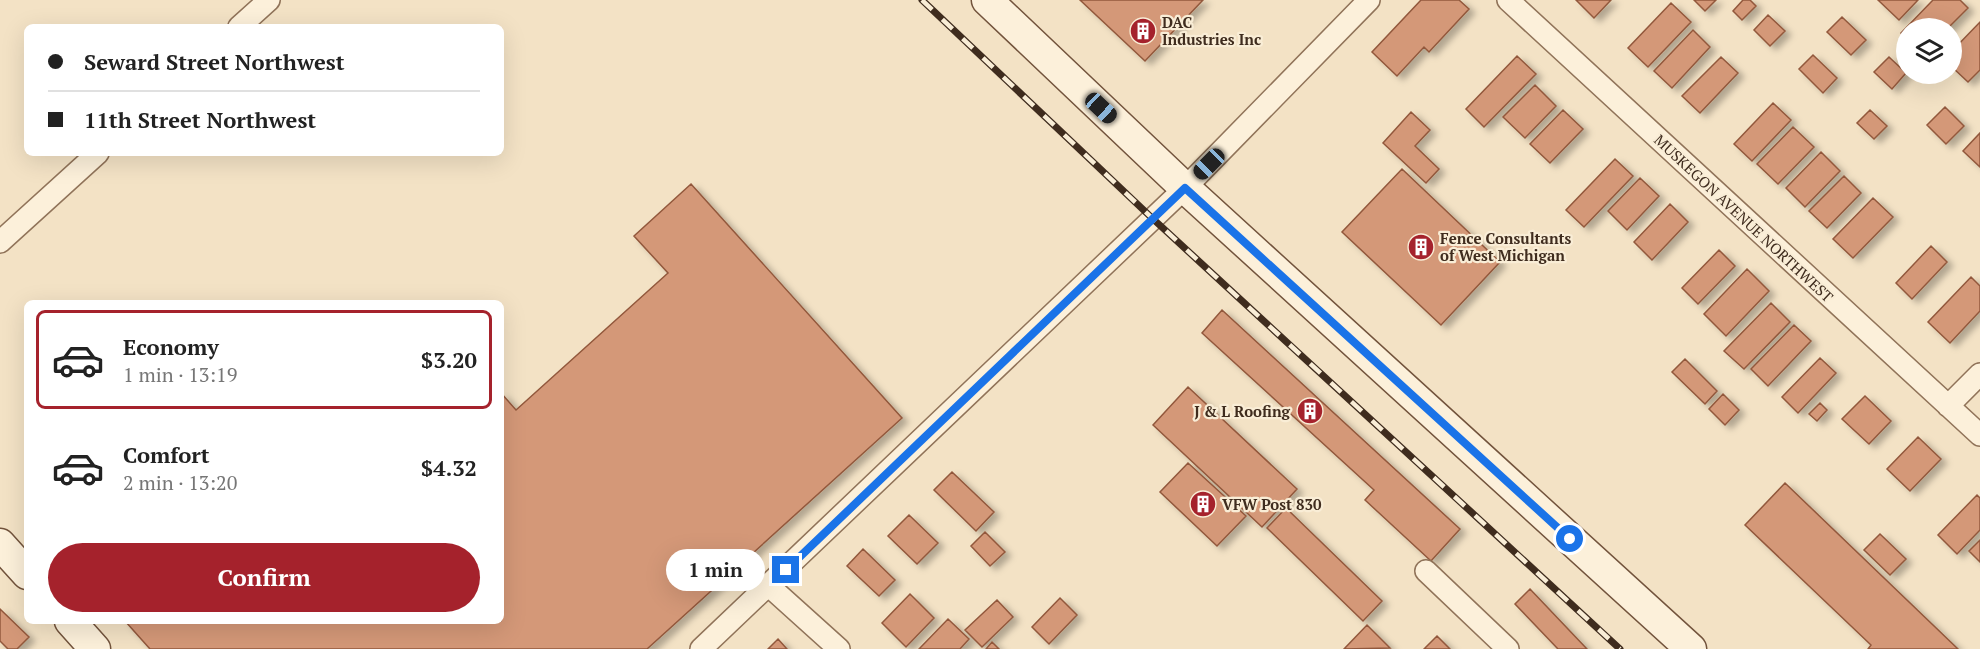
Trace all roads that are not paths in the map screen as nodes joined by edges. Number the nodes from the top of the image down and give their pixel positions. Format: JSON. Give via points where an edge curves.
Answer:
{"nodes":[{"id":1,"x":269,"y":0,"type":"edge"},
{"id":2,"x":987,"y":0,"type":"edge"},
{"id":3,"x":1369,"y":0,"type":"edge"},
{"id":4,"x":1508,"y":0,"type":"edge"},
{"id":5,"x":241,"y":24,"type":"edge"},
{"id":6,"x":95,"y":156,"type":"edge"},
{"id":7,"x":1185,"y":188,"type":"junction"},
{"id":8,"x":0,"y":242,"type":"edge"},
{"id":9,"x":1980,"y":374,"type":"edge"},
{"id":10,"x":1948,"y":406,"type":"junction"},
{"id":11,"x":1980,"y":435,"type":"edge"},
{"id":12,"x":0,"y":544,"type":"edge"},
{"id":13,"x":24,"y":571,"type":"edge"},
{"id":14,"x":1426,"y":571,"type":"dead end"},
{"id":15,"x":769,"y":586,"type":"junction"},
{"id":16,"x":72,"y":624,"type":"edge"},
{"id":17,"x":90,"y":647,"type":"edge"},
{"id":18,"x":701,"y":649,"type":"edge"},
{"id":19,"x":839,"y":649,"type":"edge"},
{"id":20,"x":1508,"y":649,"type":"edge"},
{"id":21,"x":1691,"y":649,"type":"edge"}],
"edges":[{"from":1,"to":5,"type":"street"},
{"from":2,"to":7,"type":"street"},
{"from":3,"to":7,"type":"street"},
{"from":4,"to":10,"type":"street","name":"MUSKEGON AVENUE NORTHWEST"},
{"from":6,"to":8,"type":"street"},
{"from":7,"to":15,"type":"street"},
{"from":7,"to":21,"type":"street"},
{"from":9,"to":10,"type":"street"},
{"from":10,"to":11,"type":"street","name":"MUSKEGON AVENUE NORTHWEST"},
{"from":12,"to":13,"type":"street"},
{"from":14,"to":20,"type":"street"},
{"from":15,"to":18,"type":"street"},
{"from":15,"to":19,"type":"street"},
{"from":16,"to":17,"type":"street"}]}
